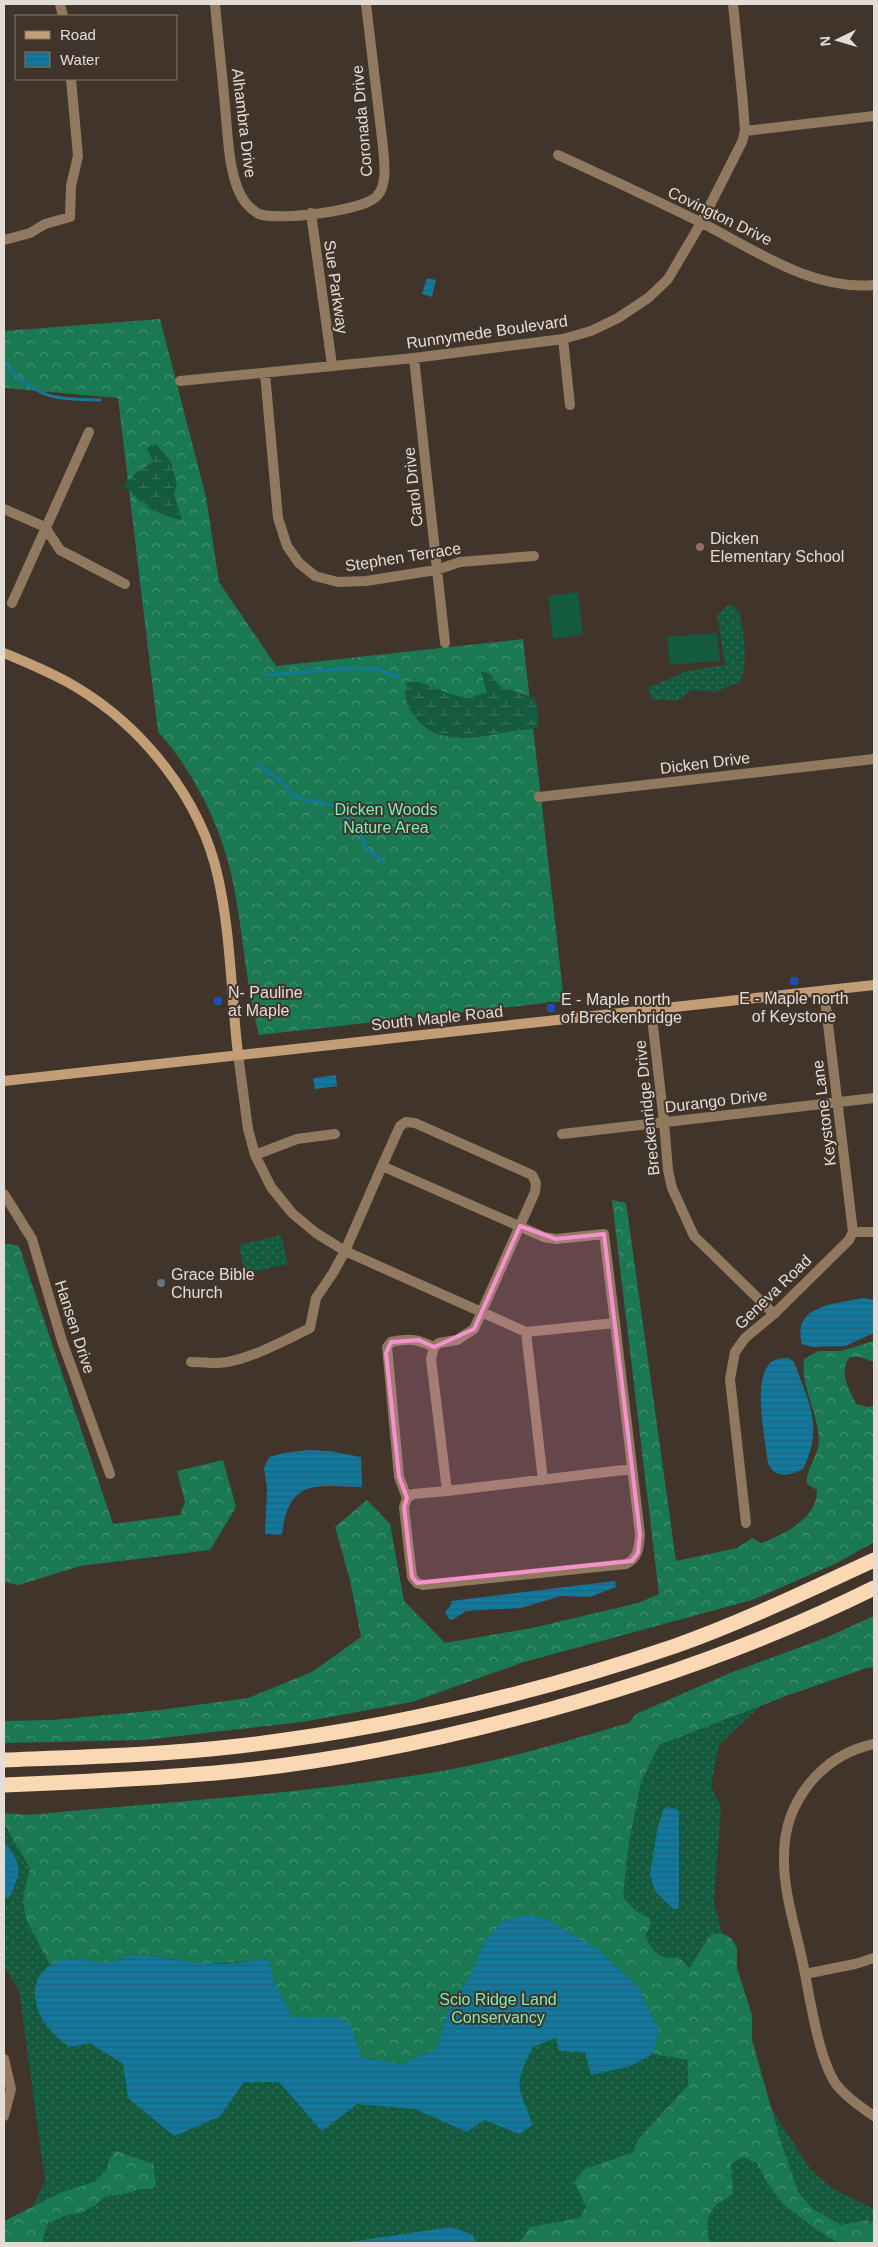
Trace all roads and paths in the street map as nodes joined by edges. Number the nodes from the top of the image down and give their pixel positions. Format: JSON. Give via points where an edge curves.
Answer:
{"nodes":[{"id":1,"x":215,"y":4,"type":"edge"},
{"id":2,"x":366,"y":4,"type":"edge"},
{"id":3,"x":733,"y":4,"type":"edge"},
{"id":4,"x":70,"y":80,"type":"edge"},
{"id":5,"x":874,"y":116,"type":"edge"},
{"id":6,"x":745,"y":130,"type":"junction"},
{"id":7,"x":558,"y":155,"type":"dead end"},
{"id":8,"x":311,"y":213,"type":"junction"},
{"id":9,"x":701,"y":223,"type":"junction"},
{"id":10,"x":4,"y":240,"type":"edge"},
{"id":11,"x":874,"y":285,"type":"edge"},
{"id":12,"x":562,"y":339,"type":"junction"},
{"id":13,"x":414,"y":358,"type":"junction"},
{"id":14,"x":332,"y":365,"type":"junction"},
{"id":15,"x":265,"y":373,"type":"junction"},
{"id":16,"x":180,"y":381,"type":"dead end"},
{"id":17,"x":570,"y":405,"type":"dead end"},
{"id":18,"x":89,"y":432,"type":"dead end"},
{"id":19,"x":4,"y":510,"type":"edge"},
{"id":20,"x":45,"y":527,"type":"junction"},
{"id":21,"x":534,"y":556,"type":"dead end"},
{"id":22,"x":436,"y":570,"type":"junction"},
{"id":23,"x":125,"y":584,"type":"dead end"},
{"id":24,"x":12,"y":603,"type":"dead end"},
{"id":25,"x":445,"y":643,"type":"dead end"},
{"id":26,"x":4,"y":653,"type":"edge"},
{"id":27,"x":874,"y":759,"type":"edge"},
{"id":28,"x":539,"y":797,"type":"dead end"},
{"id":29,"x":874,"y":985,"type":"edge"},
{"id":30,"x":824,"y":991,"type":"junction"},
{"id":31,"x":651,"y":1009,"type":"junction"},
{"id":32,"x":238,"y":1054,"type":"junction"},
{"id":33,"x":4,"y":1081,"type":"edge"},
{"id":34,"x":874,"y":1098,"type":"edge"},
{"id":35,"x":837,"y":1102,"type":"junction"},
{"id":36,"x":664,"y":1122,"type":"junction"},
{"id":37,"x":336,"y":1134,"type":"dead end"},
{"id":38,"x":562,"y":1134,"type":"dead end"},
{"id":39,"x":255,"y":1155,"type":"junction"},
{"id":40,"x":382,"y":1166,"type":"junction"},
{"id":41,"x":4,"y":1194,"type":"edge"},
{"id":42,"x":520,"y":1226,"type":"junction"},
{"id":43,"x":853,"y":1232,"type":"junction"},
{"id":44,"x":874,"y":1232,"type":"edge"},
{"id":45,"x":345,"y":1251,"type":"junction"},
{"id":46,"x":482,"y":1311,"type":"junction"},
{"id":47,"x":774,"y":1314,"type":"junction"},
{"id":48,"x":615,"y":1323,"type":"junction"},
{"id":49,"x":526,"y":1332,"type":"junction"},
{"id":50,"x":434,"y":1348,"type":"junction"},
{"id":51,"x":191,"y":1362,"type":"dead end"},
{"id":52,"x":632,"y":1470,"type":"junction"},
{"id":53,"x":110,"y":1474,"type":"dead end"},
{"id":54,"x":543,"y":1480,"type":"junction"},
{"id":55,"x":446,"y":1491,"type":"junction"},
{"id":56,"x":407,"y":1498,"type":"junction"},
{"id":57,"x":746,"y":1523,"type":"dead end"},
{"id":58,"x":874,"y":1560,"type":"edge"},
{"id":59,"x":874,"y":1588,"type":"edge"},
{"id":60,"x":874,"y":1744,"type":"edge"},
{"id":61,"x":4,"y":1760,"type":"edge"},
{"id":62,"x":4,"y":1785,"type":"edge"},
{"id":63,"x":874,"y":1958,"type":"edge"},
{"id":64,"x":805,"y":1974,"type":"junction"},
{"id":65,"x":4,"y":2059,"type":"edge"},
{"id":66,"x":4,"y":2116,"type":"edge"},
{"id":67,"x":874,"y":2116,"type":"edge"}],
"edges":[{"from":1,"to":8,"type":"street","name":"Alhambra Drive","via":[[231,162],[237,188],[245,203],[258,214],[277,217]]},
{"from":2,"to":8,"type":"street","name":"Coronada Drive","via":[[383,147],[382,185],[378,195],[366,204]]},
{"from":3,"to":6,"type":"street","name":"Runnymede Boulevard"},
{"from":4,"to":10,"type":"street","via":[[78,156],[71,186],[70,217]]},
{"from":5,"to":6,"type":"street"},
{"from":6,"to":9,"type":"street","name":"Runnymede Boulevard"},
{"from":7,"to":9,"type":"street","name":"Covington Drive"},
{"from":8,"to":14,"type":"street","name":"Sue Parkway"},
{"from":9,"to":11,"type":"street","name":"Covington Drive","via":[[819,280]]},
{"from":9,"to":12,"type":"street","name":"Runnymede Boulevard","via":[[668,279],[648,298],[591,331]]},
{"from":12,"to":13,"type":"street","name":"Runnymede Boulevard"},
{"from":12,"to":17,"type":"street"},
{"from":13,"to":14,"type":"street","name":"Runnymede Boulevard"},
{"from":13,"to":22,"type":"street","name":"Carol Drive"},
{"from":14,"to":15,"type":"street","name":"Runnymede Boulevard"},
{"from":15,"to":16,"type":"street","name":"Runnymede Boulevard"},
{"from":15,"to":22,"type":"street","name":"Stephen Terrace","via":[[278,518],[287,546],[299,563],[315,576],[338,582]]},
{"from":18,"to":20,"type":"street"},
{"from":19,"to":20,"type":"street"},
{"from":20,"to":23,"type":"street","via":[[60,550]]},
{"from":20,"to":24,"type":"street"},
{"from":21,"to":22,"type":"street","name":"Stephen Terrace","via":[[460,562]]},
{"from":22,"to":25,"type":"street","name":"Carol Drive"},
{"from":26,"to":32,"type":"street","via":[[76,686],[106,707],[140,736],[178,785],[199,824],[218,875],[226,918]]},
{"from":27,"to":28,"type":"street","name":"Dicken Drive"},
{"from":29,"to":30,"type":"street","name":"South Maple Road"},
{"from":30,"to":31,"type":"street","name":"South Maple Road"},
{"from":30,"to":35,"type":"street","name":"Keystone Lane"},
{"from":31,"to":32,"type":"street","name":"South Maple Road"},
{"from":31,"to":36,"type":"street","name":"Breckenridge Drive"},
{"from":32,"to":33,"type":"street","name":"South Maple Road"},
{"from":32,"to":39,"type":"street","via":[[248,1130]]},
{"from":34,"to":35,"type":"street","name":"Durango Drive"},
{"from":35,"to":36,"type":"street","name":"Durango Drive"},
{"from":35,"to":43,"type":"street","name":"Keystone Lane"},
{"from":36,"to":38,"type":"street","name":"Durango Drive"},
{"from":36,"to":47,"type":"street","name":"Breckenridge Drive","via":[[672,1188],[694,1236]]},
{"from":37,"to":39,"type":"street","via":[[297,1139]]},
{"from":39,"to":45,"type":"street","via":[[271,1187],[292,1213]]},
{"from":40,"to":42,"type":"street"},
{"from":40,"to":42,"type":"street","via":[[400,1126],[406,1122],[415,1123],[532,1175],[536,1183],[535,1192]]},
{"from":40,"to":45,"type":"street"},
{"from":41,"to":53,"type":"street","name":"Hansen Drive","via":[[32,1239],[62,1341]]},
{"from":42,"to":46,"type":"street"},
{"from":42,"to":48,"type":"street","via":[[556,1239],[604,1234]]},
{"from":43,"to":44,"type":"street"},
{"from":43,"to":47,"type":"street","name":"Geneva Road","via":[[849,1240]]},
{"from":45,"to":46,"type":"street"},
{"from":45,"to":51,"type":"street","via":[[316,1298],[310,1328],[240,1358],[220,1363]]},
{"from":46,"to":49,"type":"street"},
{"from":46,"to":50,"type":"street","via":[[474,1330],[456,1340],[439,1343]]},
{"from":47,"to":57,"type":"street","name":"Geneva Road","via":[[745,1338],[731,1364],[731,1392]]},
{"from":48,"to":49,"type":"street"},
{"from":48,"to":52,"type":"street"},
{"from":49,"to":54,"type":"street"},
{"from":50,"to":55,"type":"street","via":[[431,1359]]},
{"from":50,"to":56,"type":"street","via":[[412,1339],[391,1342],[387,1347],[399,1477]]},
{"from":52,"to":54,"type":"street"},
{"from":52,"to":56,"type":"street","via":[[639,1544],[638,1553],[626,1564],[423,1585],[412,1577],[404,1507]]},
{"from":54,"to":55,"type":"street"},
{"from":55,"to":56,"type":"street","via":[[413,1494]]},
{"from":58,"to":61,"type":"highway","via":[[785,1602],[675,1645],[462,1708],[240,1746]]},
{"from":59,"to":62,"type":"highway","via":[[727,1653],[616,1691],[439,1738],[362,1754],[226,1772]]},
{"from":60,"to":64,"type":"street","via":[[836,1758],[817,1774],[800,1796],[788,1827],[784,1855],[786,1884]]},
{"from":63,"to":64,"type":"street"},
{"from":64,"to":67,"type":"street","via":[[827,2067],[837,2085]]},
{"from":65,"to":66,"type":"street","via":[[11,2089]]}]}
